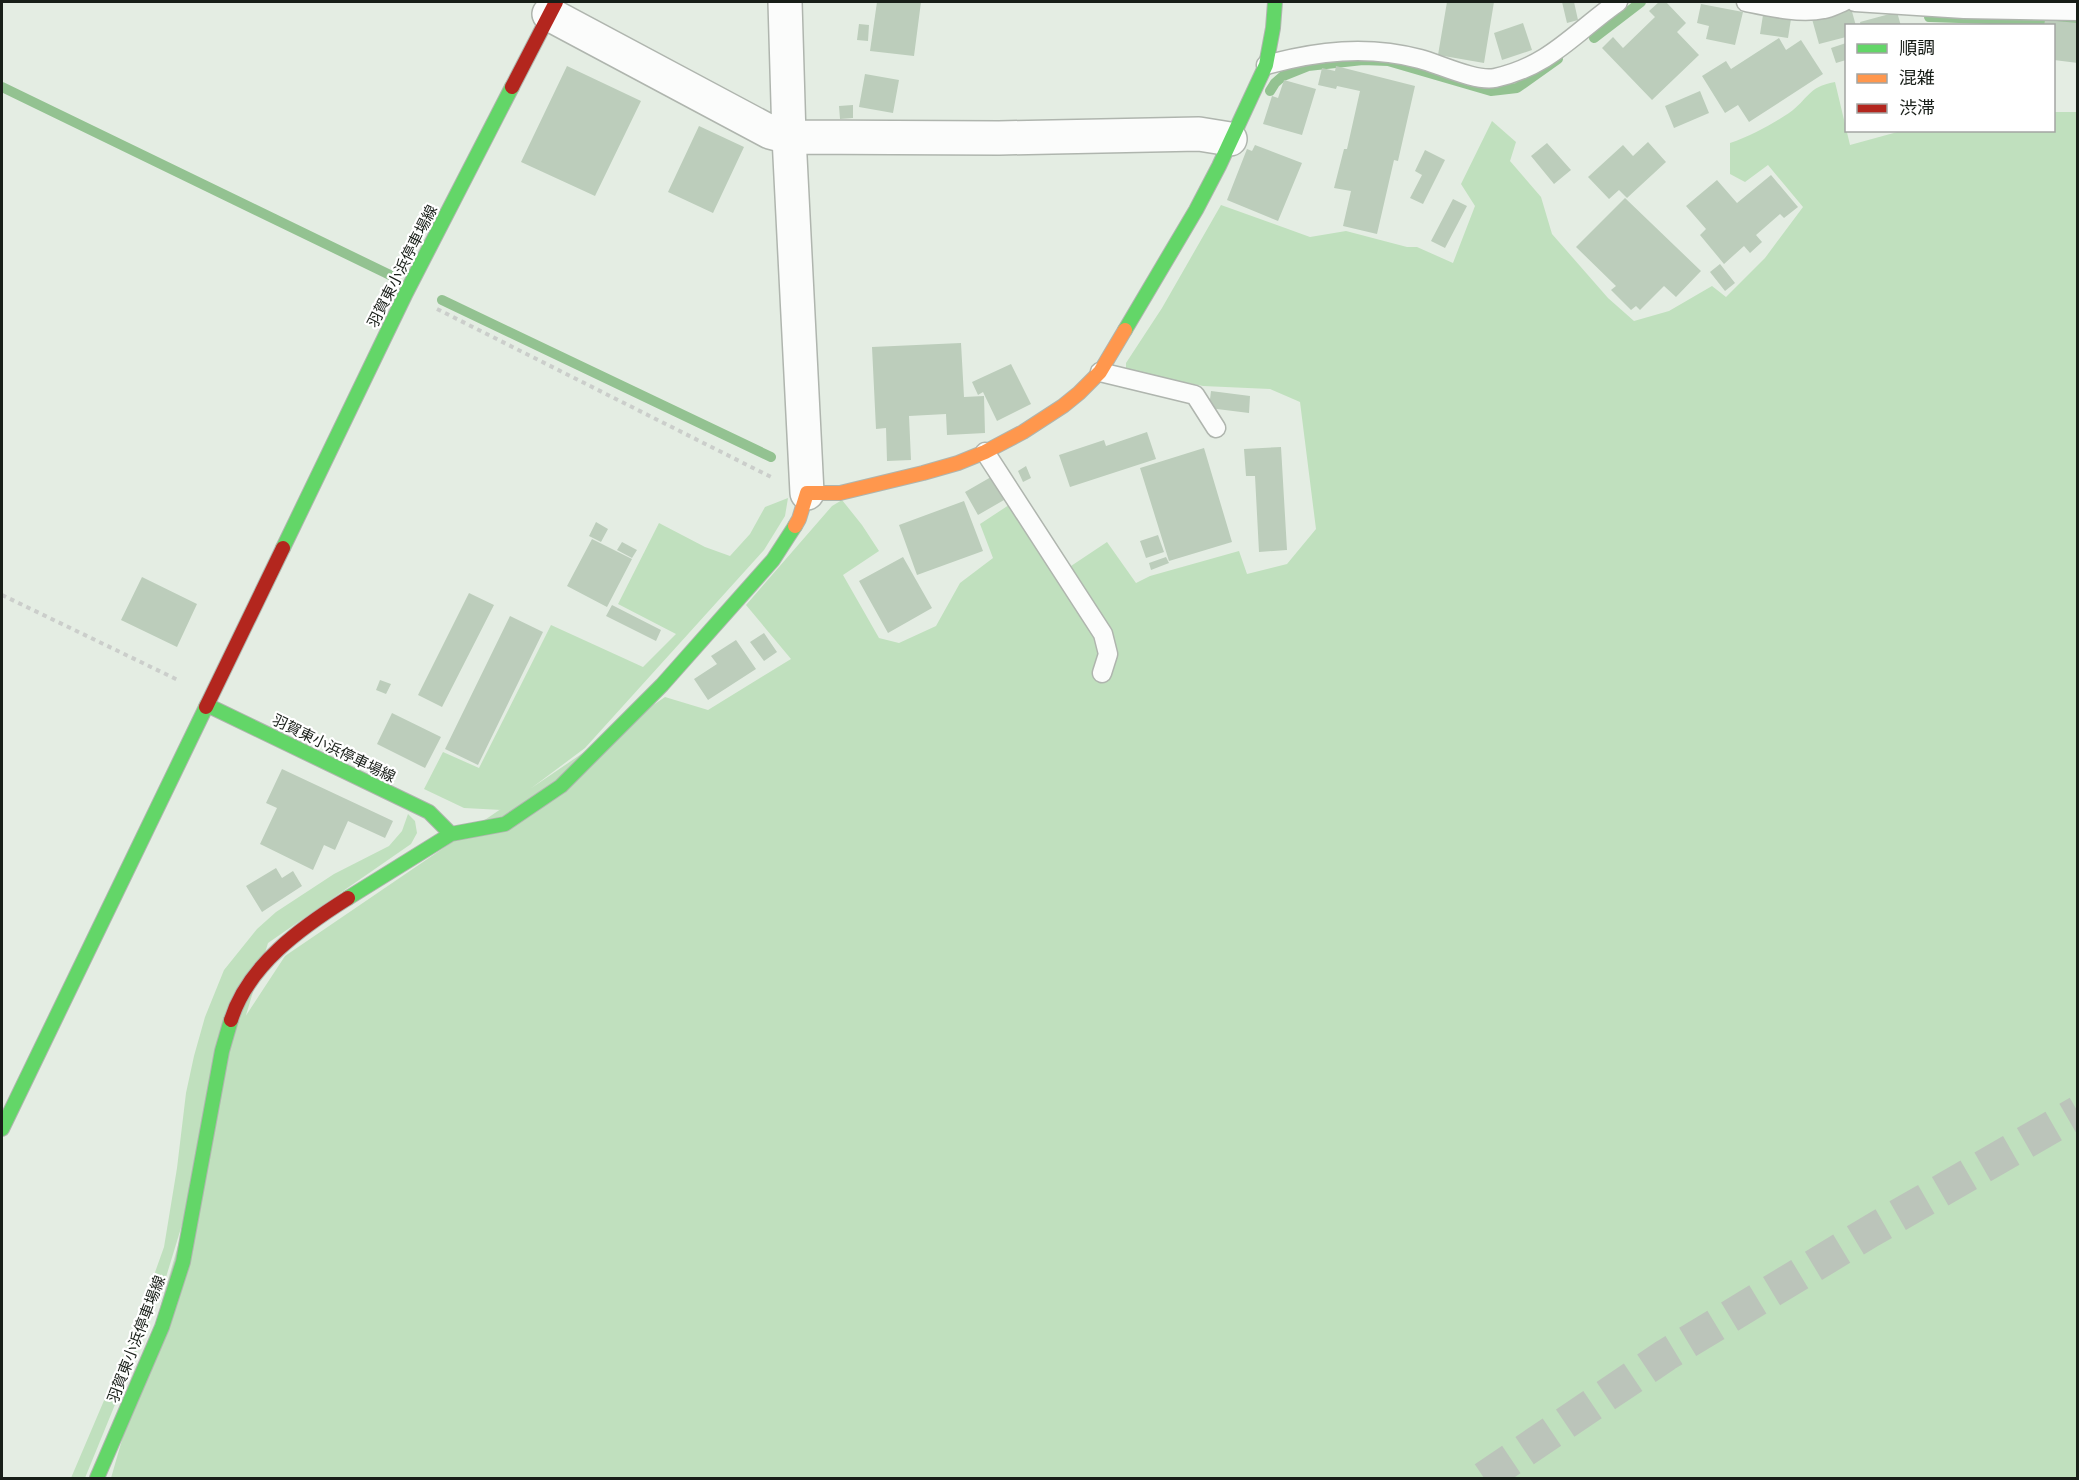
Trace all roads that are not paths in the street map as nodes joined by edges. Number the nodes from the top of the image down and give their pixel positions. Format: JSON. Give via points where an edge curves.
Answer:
{"nodes":[{"id":1,"x":784,"y":2,"type":"edge"},
{"id":2,"x":1275,"y":2,"type":"edge"},
{"id":3,"x":1618,"y":2,"type":"edge"},
{"id":4,"x":1746,"y":2,"type":"edge"},
{"id":5,"x":1843,"y":2,"type":"edge"},
{"id":6,"x":1856,"y":2,"type":"edge"},
{"id":7,"x":1920,"y":4,"type":"edge"},
{"id":8,"x":553,"y":8,"type":"edge"},
{"id":9,"x":2078,"y":11,"type":"edge"},
{"id":10,"x":1266,"y":64,"type":"junction"},
{"id":11,"x":789,"y":137,"type":"junction"},
{"id":12,"x":1230,"y":140,"type":"junction"},
{"id":13,"x":1100,"y":372,"type":"junction"},
{"id":14,"x":1216,"y":428,"type":"dead end"},
{"id":15,"x":985,"y":452,"type":"junction"},
{"id":16,"x":807,"y":493,"type":"junction"},
{"id":17,"x":1102,"y":673,"type":"dead end"},
{"id":18,"x":207,"y":705,"type":"junction"},
{"id":19,"x":451,"y":834,"type":"junction"},
{"id":20,"x":2,"y":1129,"type":"edge"},
{"id":21,"x":97,"y":1479,"type":"edge"}],
"edges":[{"from":1,"to":11,"type":"street"},
{"from":2,"to":10,"type":"main road"},
{"from":3,"to":10,"type":"lane","via":[[1553,53],[1531,66],[1491,79],[1375,50],[1344,50]]},
{"from":4,"to":5,"type":"lane","via":[[1825,9]]},
{"from":6,"to":7,"type":"lane"},
{"from":7,"to":9,"type":"lane"},
{"from":8,"to":11,"type":"street","via":[[770,132]]},
{"from":8,"to":18,"type":"main road","name":"羽賀東小浜停車場線","via":[[406,293]]},
{"from":10,"to":12,"type":"main road"},
{"from":11,"to":12,"type":"street","via":[[1199,134]]},
{"from":11,"to":16,"type":"street"},
{"from":12,"to":13,"type":"main road","via":[[1196,210]]},
{"from":13,"to":14,"type":"lane","via":[[1195,395]]},
{"from":13,"to":15,"type":"main road","via":[[1063,406]]},
{"from":15,"to":16,"type":"main road","via":[[923,473],[840,493]]},
{"from":15,"to":17,"type":"lane","via":[[1103,634],[1108,654]]},
{"from":16,"to":19,"type":"main road","via":[[799,519],[773,560],[662,685],[561,786],[505,824]]},
{"from":18,"to":19,"type":"main road","name":"羽賀東小浜停車場線","via":[[429,812]]},
{"from":18,"to":20,"type":"main road"},
{"from":19,"to":21,"type":"main road","name":"羽賀東小浜停車場線","via":[[329,910],[280,946],[246,989],[233,1014],[222,1051],[183,1262],[162,1327]]}]}
